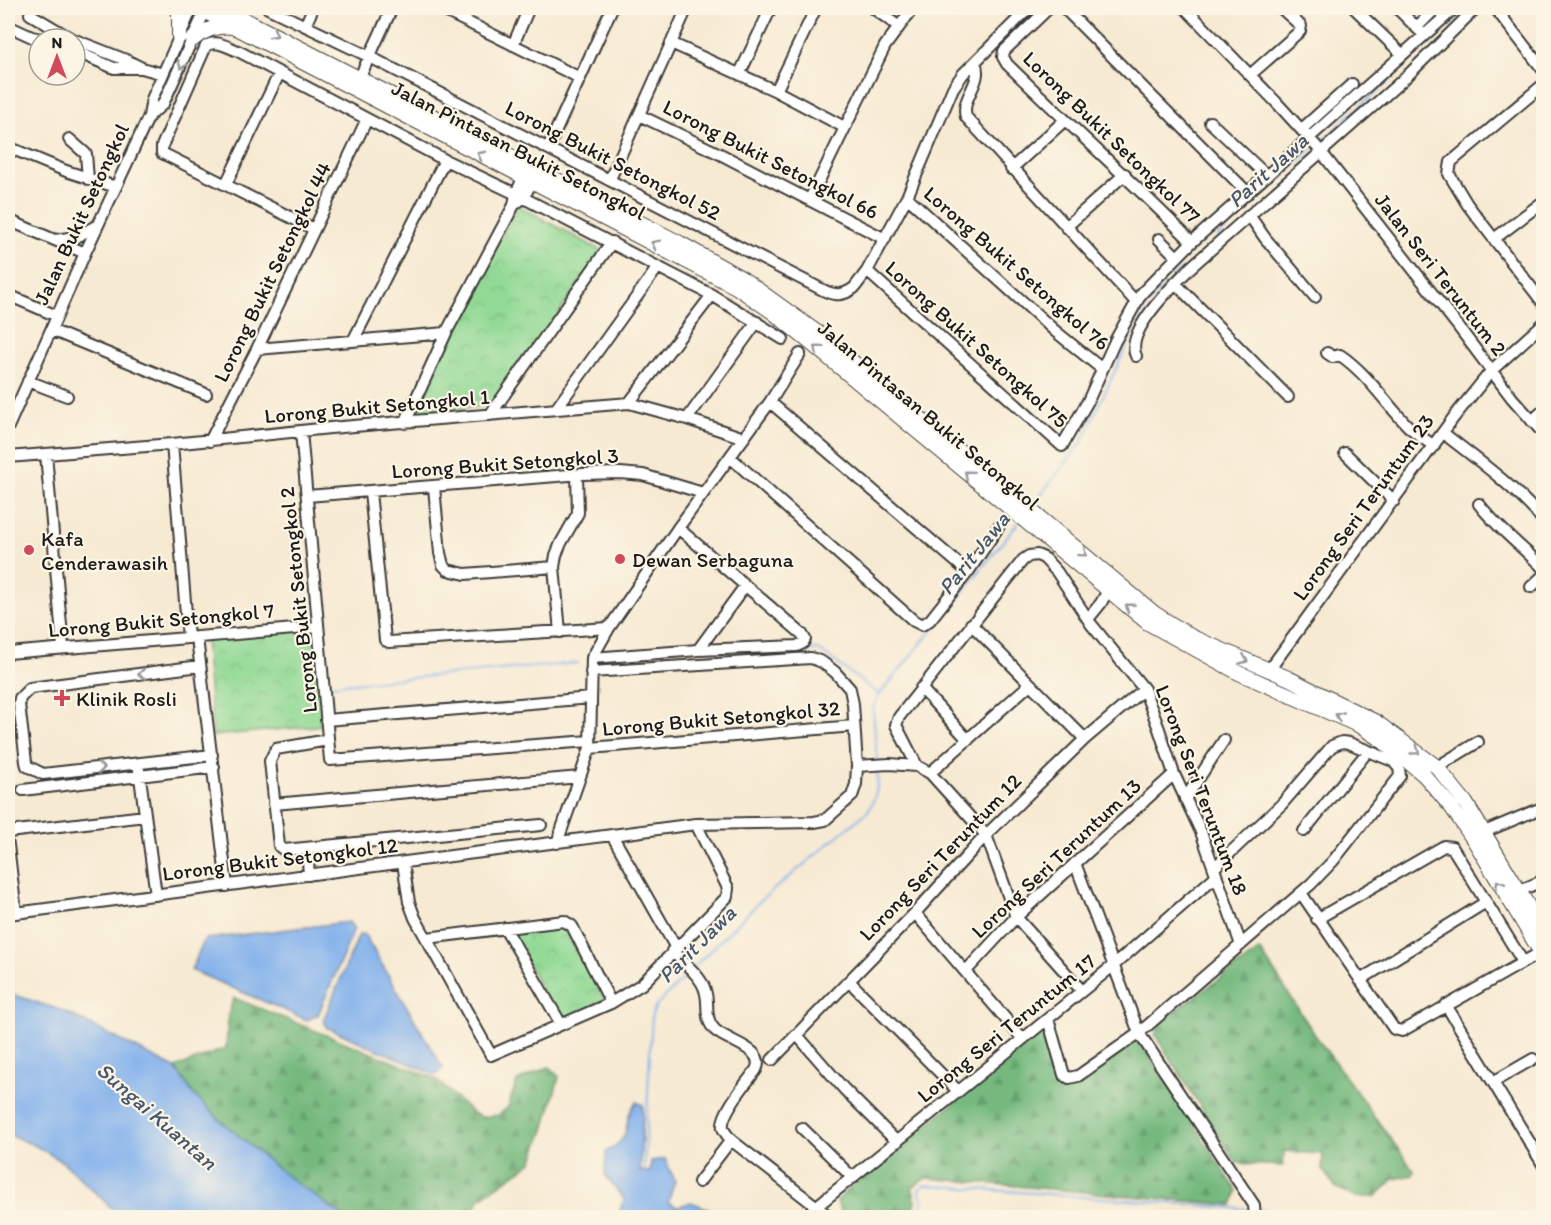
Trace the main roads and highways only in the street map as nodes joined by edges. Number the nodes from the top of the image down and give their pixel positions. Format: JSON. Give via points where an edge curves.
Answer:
{"nodes":[{"id":1,"x":177,"y":8,"type":"edge"},
{"id":2,"x":200,"y":8,"type":"edge"},
{"id":3,"x":222,"y":8,"type":"edge"},
{"id":4,"x":236,"y":17,"type":"edge"},
{"id":5,"x":1018,"y":508,"type":"junction"},
{"id":6,"x":1034,"y":521,"type":"junction"},
{"id":7,"x":1288,"y":678,"type":"junction"},
{"id":8,"x":1286,"y":694,"type":"junction"},
{"id":9,"x":1537,"y":933,"type":"edge"},
{"id":10,"x":1540,"y":956,"type":"edge"},
{"id":11,"x":1544,"y":969,"type":"edge"}],
"edges":[{"from":1,"to":4,"type":"main road","via":[[186,39]]},
{"from":2,"to":4,"type":"main road","name":"Jalan Pintasan Bukit Setongkol"},
{"from":3,"to":4,"type":"main road","name":"Jalan Pintasan Bukit Setongkol"},
{"from":5,"to":4,"type":"main road","name":"Jalan Pintasan Bukit Setongkol","one_way":true,"via":[[736,287],[528,180]]},
{"from":4,"to":5,"type":"main road","name":"Jalan Pintasan Bukit Setongkol","one_way":true,"via":[[364,68],[743,279],[818,333]]},
{"from":5,"to":6,"type":"main road","name":"Jalan Pintasan Bukit Setongkol"},
{"from":6,"to":7,"type":"main road","name":"Jalan Pintasan Bukit Setongkol","one_way":true,"via":[[1154,613],[1192,637]]},
{"from":8,"to":6,"type":"main road","name":"Jalan Pintasan Bukit Setongkol","one_way":true,"via":[[1148,623]]},
{"from":7,"to":8,"type":"main road","via":[[1284,685]]},
{"from":7,"to":9,"type":"main road","name":"Jalan Pintasan Bukit Setongkol","one_way":true,"via":[[1376,722],[1437,767],[1484,832],[1519,891]]},
{"from":9,"to":8,"type":"main road","name":"Jalan Pintasan Bukit Setongkol","one_way":true,"via":[[1452,808],[1424,775],[1360,726]]},
{"from":9,"to":10,"type":"main road","name":"Jalan Pintasan Bukit Setongkol"},
{"from":10,"to":11,"type":"main road","name":"Jalan Pintasan Bukit Setongkol"}]}
